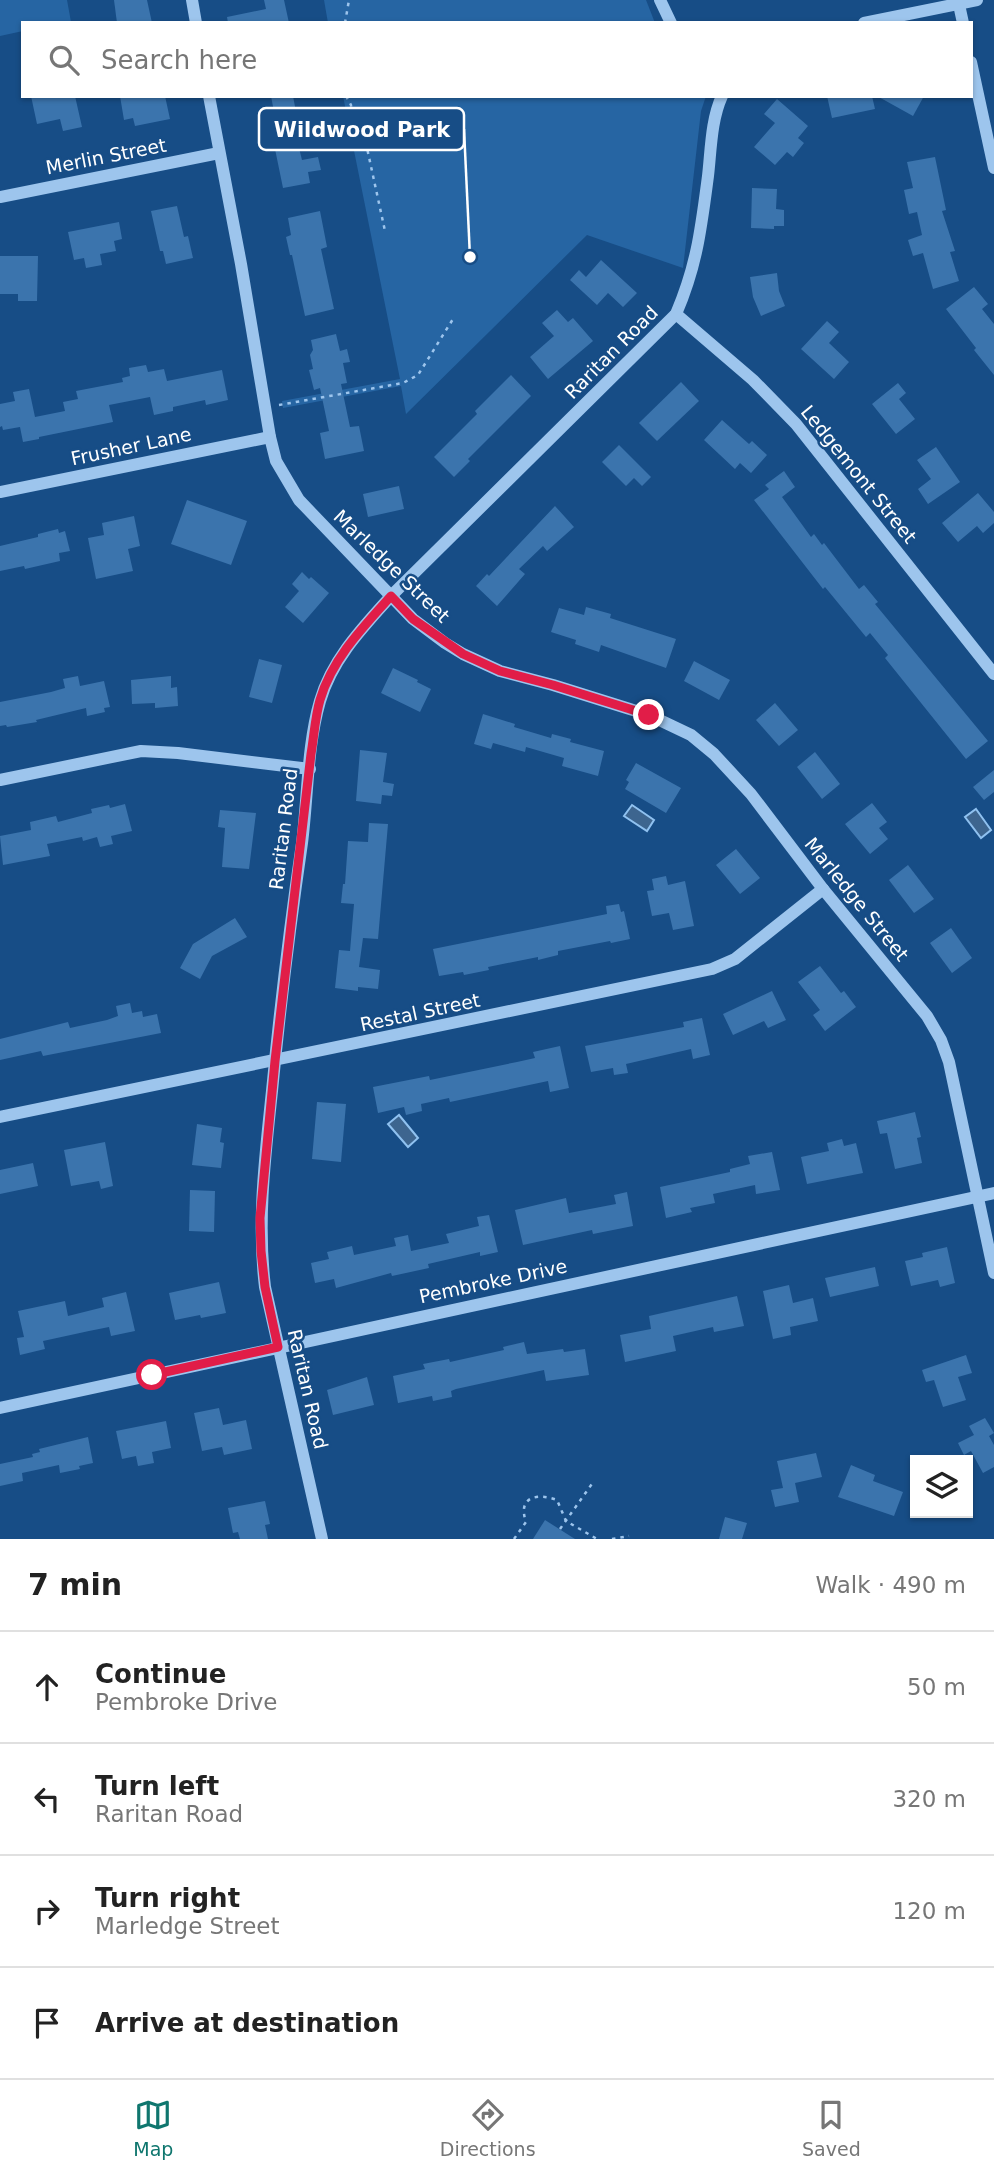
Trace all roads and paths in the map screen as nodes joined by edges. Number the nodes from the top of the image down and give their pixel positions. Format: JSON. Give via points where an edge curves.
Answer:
{"nodes":[{"id":1,"x":192,"y":0,"type":"edge"},
{"id":2,"x":349,"y":0,"type":"edge"},
{"id":3,"x":660,"y":0,"type":"edge"},
{"id":4,"x":977,"y":0,"type":"edge"},
{"id":5,"x":958,"y":2,"type":"edge"},
{"id":6,"x":196,"y":21,"type":"edge"},
{"id":7,"x":345,"y":21,"type":"edge"},
{"id":8,"x":670,"y":21,"type":"edge"},
{"id":9,"x":873,"y":21,"type":"edge"},
{"id":10,"x":963,"y":21,"type":"edge"},
{"id":11,"x":973,"y":71,"type":"edge"},
{"id":12,"x":209,"y":98,"type":"edge"},
{"id":13,"x":347,"y":98,"type":"edge"},
{"id":14,"x":721,"y":98,"type":"edge"},
{"id":15,"x":219,"y":153,"type":"junction"},
{"id":16,"x":994,"y":169,"type":"edge"},
{"id":17,"x":0,"y":197,"type":"edge"},
{"id":18,"x":385,"y":231,"type":"dead end"},
{"id":19,"x":676,"y":314,"type":"junction"},
{"id":20,"x":453,"y":319,"type":"dead end"},
{"id":21,"x":265,"y":407,"type":"junction"},
{"id":22,"x":270,"y":437,"type":"junction"},
{"id":23,"x":0,"y":492,"type":"edge"},
{"id":24,"x":391,"y":596,"type":"junction"},
{"id":25,"x":994,"y":674,"type":"edge"},
{"id":26,"x":310,"y":769,"type":"junction"},
{"id":27,"x":0,"y":780,"type":"edge"},
{"id":28,"x":823,"y":889,"type":"junction"},
{"id":29,"x":275,"y":1061,"type":"junction"},
{"id":30,"x":0,"y":1116,"type":"edge"},
{"id":31,"x":994,"y":1193,"type":"edge"},
{"id":32,"x":978,"y":1197,"type":"junction"},
{"id":33,"x":994,"y":1273,"type":"edge"},
{"id":34,"x":278,"y":1347,"type":"junction"},
{"id":35,"x":0,"y":1408,"type":"edge"},
{"id":36,"x":594,"y":1480,"type":"dead end"},
{"id":37,"x":566,"y":1521,"type":"junction"},
{"id":38,"x":560,"y":1529,"type":"dead end"},
{"id":39,"x":629,"y":1536,"type":"dead end"},
{"id":40,"x":322,"y":1539,"type":"edge"},
{"id":41,"x":514,"y":1539,"type":"edge"},
{"id":42,"x":597,"y":1539,"type":"edge"},
{"id":43,"x":612,"y":1539,"type":"edge"}],
"edges":[{"from":1,"to":6,"type":"street"},
{"from":2,"to":7,"type":"path"},
{"from":3,"to":8,"type":"street"},
{"from":4,"to":5,"type":"street"},
{"from":5,"to":9,"type":"street"},
{"from":5,"to":10,"type":"street"},
{"from":11,"to":16,"type":"street"},
{"from":12,"to":15,"type":"street","name":"Marledge Street"},
{"from":13,"to":18,"type":"path","via":[[367,148]]},
{"from":14,"to":19,"type":"street","name":"Raritan Road","via":[[714,124],[700,242]]},
{"from":15,"to":17,"type":"street","name":"Merlin Street"},
{"from":15,"to":21,"type":"street","name":"Marledge Street"},
{"from":19,"to":24,"type":"street","name":"Raritan Road"},
{"from":19,"to":25,"type":"street","name":"Ledgemont Street","via":[[796,424]]},
{"from":20,"to":21,"type":"path","via":[[418,375],[403,383]]},
{"from":21,"to":22,"type":"street","name":"Marledge Street"},
{"from":22,"to":23,"type":"street","name":"Frusher Lane"},
{"from":22,"to":24,"type":"street","name":"Marledge Street","via":[[276,461],[299,500]]},
{"from":24,"to":26,"type":"street","name":"Raritan Road","via":[[335,663],[320,700]]},
{"from":24,"to":28,"type":"street","name":"Marledge Street","via":[[413,619],[463,654],[500,671],[649,715],[691,735],[751,794]]},
{"from":26,"to":27,"type":"street","via":[[141,751]]},
{"from":26,"to":29,"type":"street","name":"Raritan Road"},
{"from":28,"to":29,"type":"street","name":"Restal Street","via":[[735,959],[712,970]]},
{"from":28,"to":32,"type":"street","name":"Marledge Street","via":[[942,1040]]},
{"from":29,"to":30,"type":"street","name":"Restal Street"},
{"from":29,"to":34,"type":"street","name":"Raritan Road","via":[[260,1218],[265,1287]]},
{"from":31,"to":32,"type":"street","name":"Pembroke Drive"},
{"from":32,"to":33,"type":"street","name":"Marledge Street"},
{"from":32,"to":34,"type":"street","name":"Pembroke Drive"},
{"from":34,"to":35,"type":"street","name":"Pembroke Drive"},
{"from":34,"to":40,"type":"street","name":"Raritan Road"},
{"from":36,"to":37,"type":"path"},
{"from":37,"to":38,"type":"path"},
{"from":37,"to":41,"type":"path","via":[[557,1500],[534,1497],[525,1505],[526,1522]]},
{"from":37,"to":42,"type":"path"},
{"from":39,"to":43,"type":"path"}]}
